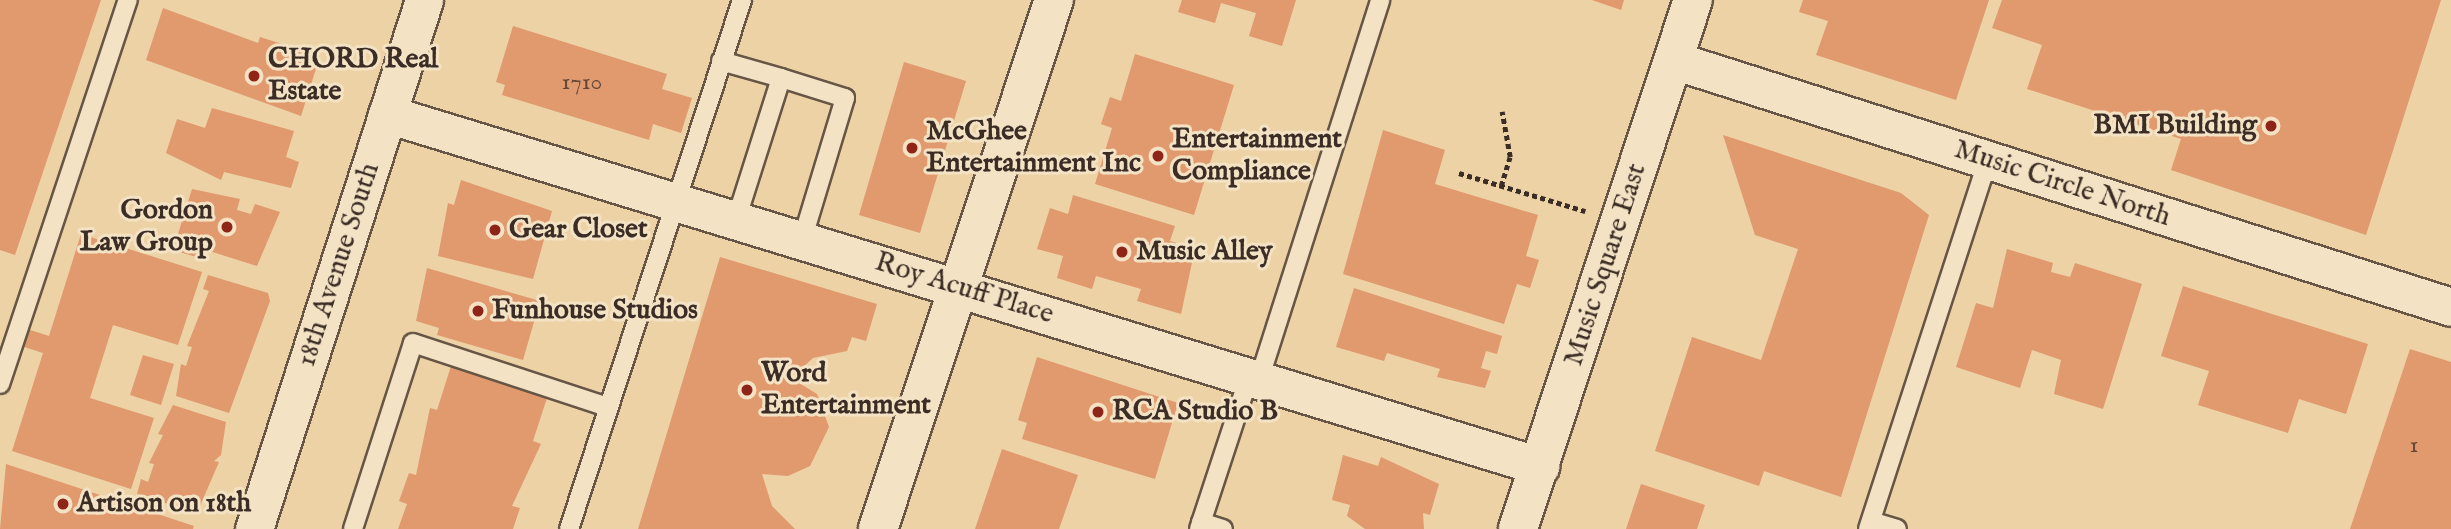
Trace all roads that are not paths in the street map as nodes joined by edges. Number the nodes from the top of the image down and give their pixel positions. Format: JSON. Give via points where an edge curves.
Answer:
{"nodes":[{"id":1,"x":128,"y":0,"type":"edge"},
{"id":2,"x":424,"y":0,"type":"edge"},
{"id":3,"x":741,"y":0,"type":"edge"},
{"id":4,"x":1055,"y":0,"type":"edge"},
{"id":5,"x":1380,"y":0,"type":"edge"},
{"id":6,"x":1693,"y":0,"type":"edge"},
{"id":7,"x":1673,"y":60,"type":"junction"},
{"id":8,"x":721,"y":61,"type":"junction"},
{"id":9,"x":781,"y":78,"type":"junction"},
{"id":10,"x":387,"y":114,"type":"junction"},
{"id":11,"x":1988,"y":160,"type":"junction"},
{"id":12,"x":673,"y":201,"type":"junction"},
{"id":13,"x":736,"y":220,"type":"junction"},
{"id":14,"x":802,"y":240,"type":"junction"},
{"id":15,"x":956,"y":287,"type":"junction"},
{"id":16,"x":2451,"y":307,"type":"edge"},
{"id":17,"x":1254,"y":378,"type":"junction"},
{"id":18,"x":0,"y":384,"type":"edge"},
{"id":19,"x":608,"y":407,"type":"junction"},
{"id":20,"x":1540,"y":466,"type":"junction"},
{"id":21,"x":1869,"y":525,"type":"edge"},
{"id":22,"x":1200,"y":526,"type":"edge"},
{"id":23,"x":254,"y":529,"type":"edge"},
{"id":24,"x":353,"y":529,"type":"edge"},
{"id":25,"x":569,"y":529,"type":"edge"},
{"id":26,"x":878,"y":529,"type":"edge"},
{"id":27,"x":1223,"y":529,"type":"edge"},
{"id":28,"x":1518,"y":529,"type":"edge"},
{"id":29,"x":1897,"y":529,"type":"edge"}],
"edges":[{"from":1,"to":18,"type":"lane"},
{"from":2,"to":10,"type":"street","name":"18th Avenue South"},
{"from":3,"to":8,"type":"lane"},
{"from":4,"to":15,"type":"main road"},
{"from":5,"to":17,"type":"lane"},
{"from":6,"to":7,"type":"main road","name":"Music Square East"},
{"from":7,"to":11,"type":"street","name":"Music Circle North"},
{"from":7,"to":20,"type":"main road","name":"Music Square East"},
{"from":8,"to":9,"type":"lane"},
{"from":8,"to":12,"type":"lane"},
{"from":9,"to":13,"type":"lane"},
{"from":9,"to":14,"type":"lane","via":[[845,98]]},
{"from":10,"to":12,"type":"street","name":"Roy Acuff Place"},
{"from":10,"to":23,"type":"street","name":"18th Avenue South"},
{"from":11,"to":16,"type":"street","name":"Music Circle North"},
{"from":11,"to":21,"type":"lane"},
{"from":12,"to":13,"type":"street","name":"Roy Acuff Place"},
{"from":12,"to":19,"type":"lane"},
{"from":13,"to":14,"type":"street","name":"Roy Acuff Place"},
{"from":14,"to":15,"type":"street","name":"Roy Acuff Place"},
{"from":15,"to":17,"type":"street","name":"Roy Acuff Place"},
{"from":15,"to":26,"type":"main road"},
{"from":17,"to":20,"type":"street","name":"Roy Acuff Place"},
{"from":17,"to":22,"type":"lane"},
{"from":19,"to":24,"type":"lane","via":[[413,343]]},
{"from":19,"to":25,"type":"lane"},
{"from":20,"to":28,"type":"main road","name":"Music Square East"},
{"from":21,"to":29,"type":"lane"},
{"from":22,"to":27,"type":"lane"}]}
